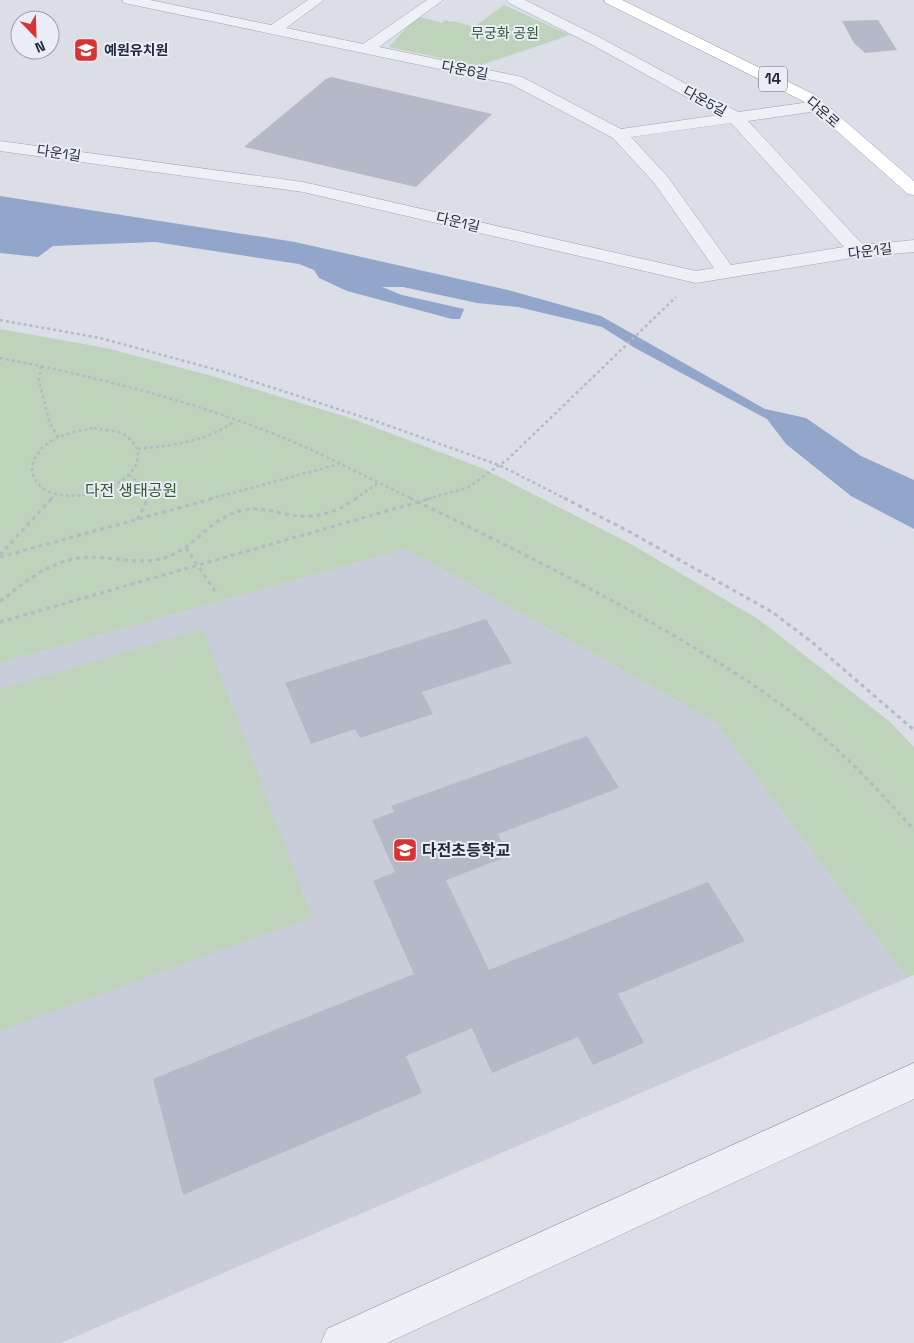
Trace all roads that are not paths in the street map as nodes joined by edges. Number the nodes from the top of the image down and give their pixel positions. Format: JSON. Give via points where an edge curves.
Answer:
{"nodes":[{"id":1,"x":129,"y":0,"type":"edge"},
{"id":2,"x":192,"y":0,"type":"edge"},
{"id":3,"x":317,"y":0,"type":"edge"},
{"id":4,"x":436,"y":0,"type":"edge"},
{"id":5,"x":514,"y":0,"type":"edge"},
{"id":6,"x":611,"y":0,"type":"edge"},
{"id":7,"x":177,"y":10,"type":"junction"},
{"id":8,"x":273,"y":30,"type":"junction"},
{"id":9,"x":366,"y":49,"type":"junction"},
{"id":10,"x":817,"y":106,"type":"junction"},
{"id":11,"x":736,"y":117,"type":"junction"},
{"id":12,"x":620,"y":134,"type":"junction"},
{"id":13,"x":0,"y":146,"type":"edge"},
{"id":14,"x":914,"y":190,"type":"edge"},
{"id":15,"x":914,"y":246,"type":"edge"},
{"id":16,"x":858,"y":251,"type":"junction"},
{"id":17,"x":726,"y":272,"type":"junction"},
{"id":18,"x":914,"y":1081,"type":"edge"},
{"id":19,"x":341,"y":1343,"type":"edge"}],
"edges":[{"from":1,"to":7,"type":"street","name":"다운6길"},
{"from":2,"to":7,"type":"street"},
{"from":3,"to":8,"type":"street"},
{"from":4,"to":9,"type":"street"},
{"from":5,"to":11,"type":"street","name":"다운5길"},
{"from":6,"to":10,"type":"main road","name":"다운로","number":"14","via":[[809,98]]},
{"from":7,"to":8,"type":"street","name":"다운6길"},
{"from":8,"to":9,"type":"street","name":"다운6길"},
{"from":9,"to":12,"type":"street","name":"다운6길","via":[[516,80]]},
{"from":10,"to":11,"type":"street"},
{"from":10,"to":14,"type":"main road","name":"다운로","number":"14"},
{"from":11,"to":12,"type":"street"},
{"from":11,"to":16,"type":"street","name":"다운5길"},
{"from":12,"to":17,"type":"street","name":"다운6길","via":[[661,180]]},
{"from":13,"to":17,"type":"street","name":"다운1길","via":[[303,187],[696,277]]},
{"from":15,"to":16,"type":"street","name":"다운1길"},
{"from":16,"to":17,"type":"street","name":"다운1길"},
{"from":18,"to":19,"type":"street"}]}
